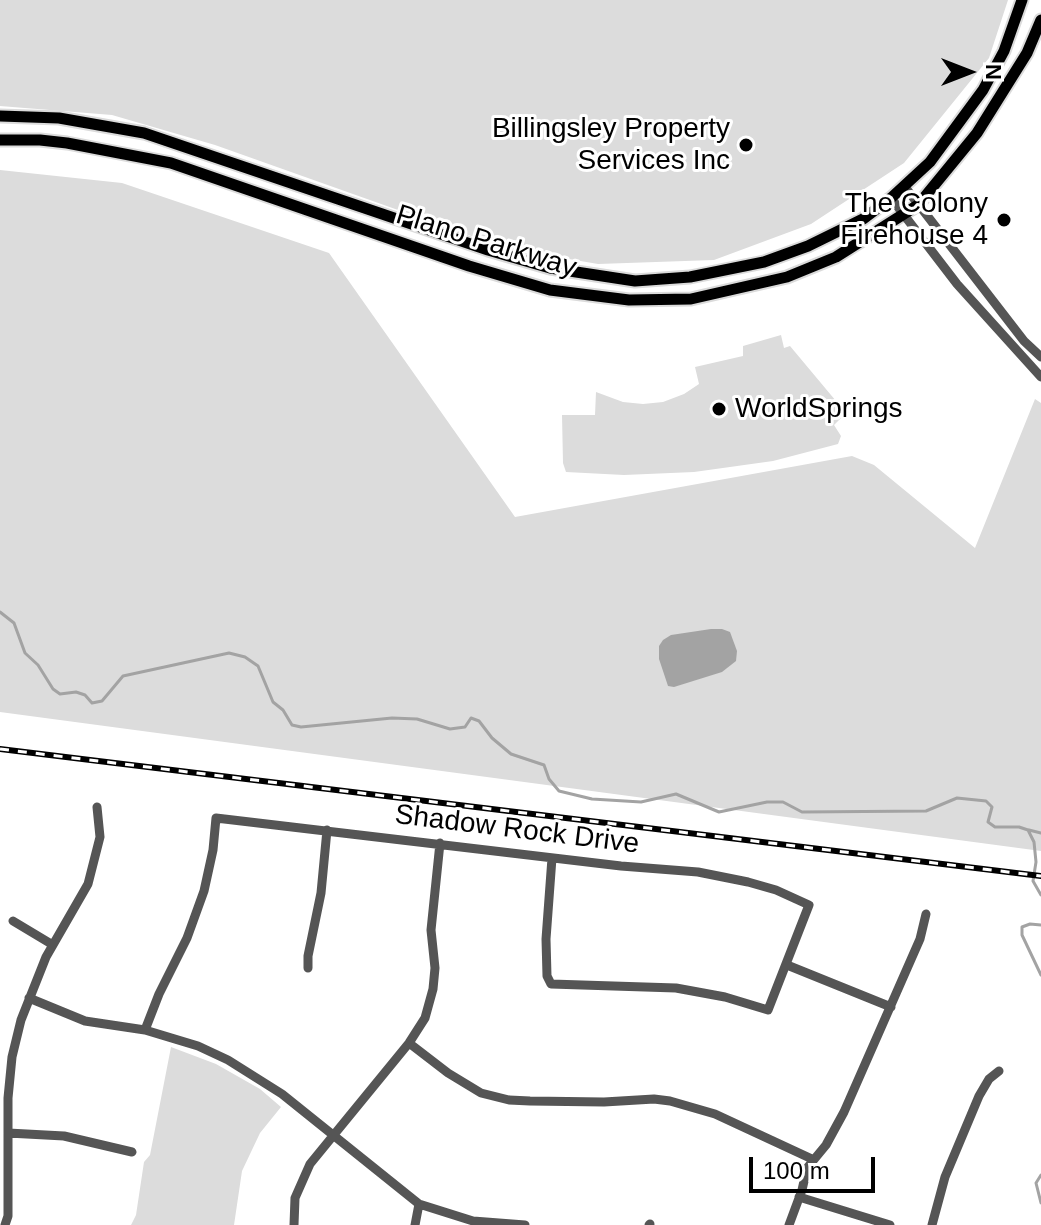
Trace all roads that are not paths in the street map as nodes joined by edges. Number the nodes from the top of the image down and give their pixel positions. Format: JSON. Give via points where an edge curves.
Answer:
{"nodes":[{"id":1,"x":1022,"y":0,"type":"edge"},
{"id":2,"x":1041,"y":20,"type":"edge"},
{"id":3,"x":0,"y":116,"type":"edge"},
{"id":4,"x":0,"y":140,"type":"edge"},
{"id":5,"x":905,"y":187,"type":"junction"},
{"id":6,"x":891,"y":198,"type":"junction"},
{"id":7,"x":918,"y":205,"type":"junction"},
{"id":8,"x":904,"y":216,"type":"junction"},
{"id":9,"x":1041,"y":357,"type":"edge"},
{"id":10,"x":1041,"y":377,"type":"edge"},
{"id":11,"x":97,"y":807,"type":"dead end"},
{"id":12,"x":327,"y":830,"type":"junction"},
{"id":13,"x":440,"y":843,"type":"junction"},
{"id":14,"x":552,"y":858,"type":"junction"},
{"id":15,"x":926,"y":914,"type":"dead end"},
{"id":16,"x":13,"y":921,"type":"dead end"},
{"id":17,"x":53,"y":945,"type":"junction"},
{"id":18,"x":787,"y":965,"type":"junction"},
{"id":19,"x":308,"y":968,"type":"dead end"},
{"id":20,"x":29,"y":998,"type":"junction"},
{"id":21,"x":891,"y":1007,"type":"junction"},
{"id":22,"x":145,"y":1030,"type":"junction"},
{"id":23,"x":409,"y":1043,"type":"junction"},
{"id":24,"x":999,"y":1071,"type":"dead end"},
{"id":25,"x":8,"y":1133,"type":"junction"},
{"id":26,"x":333,"y":1136,"type":"junction"},
{"id":27,"x":132,"y":1152,"type":"dead end"},
{"id":28,"x":812,"y":1159,"type":"junction"},
{"id":29,"x":799,"y":1197,"type":"junction"},
{"id":30,"x":419,"y":1204,"type":"junction"},
{"id":31,"x":5,"y":1225,"type":"edge"},
{"id":32,"x":294,"y":1225,"type":"edge"},
{"id":33,"x":415,"y":1225,"type":"edge"},
{"id":34,"x":525,"y":1225,"type":"edge"},
{"id":35,"x":789,"y":1225,"type":"edge"},
{"id":36,"x":890,"y":1225,"type":"edge"},
{"id":37,"x":932,"y":1225,"type":"edge"}],
"edges":[{"from":1,"to":5,"type":"main road","name":"Plano Parkway","via":[[983,90]]},
{"from":2,"to":7,"type":"main road","name":"Plano Parkway","via":[[1027,53],[977,133]]},
{"from":3,"to":6,"type":"main road","name":"Plano Parkway","via":[[59,118],[144,133],[488,250],[550,268],[635,281],[690,277],[764,262],[863,219]]},
{"from":4,"to":8,"type":"main road","name":"Plano Parkway","via":[[67,143],[171,163],[505,278],[596,298],[691,299],[787,277],[836,257]]},
{"from":5,"to":6,"type":"main road","name":"Plano Parkway"},
{"from":5,"to":7,"type":"street"},
{"from":6,"to":8,"type":"street"},
{"from":7,"to":8,"type":"main road","name":"Plano Parkway"},
{"from":7,"to":9,"type":"street"},
{"from":8,"to":10,"type":"street"},
{"from":11,"to":17,"type":"street","via":[[100,837],[88,884]]},
{"from":12,"to":13,"type":"street","name":"Shadow Rock Drive"},
{"from":12,"to":19,"type":"street"},
{"from":12,"to":22,"type":"street","name":"Shadow Rock Drive","via":[[216,818],[204,891]]},
{"from":13,"to":14,"type":"street","name":"Shadow Rock Drive"},
{"from":13,"to":23,"type":"street","via":[[431,930],[433,989],[425,1018]]},
{"from":14,"to":18,"type":"street","name":"Shadow Rock Drive","via":[[726,877],[809,905]]},
{"from":14,"to":18,"type":"street","via":[[546,921],[551,984],[693,989],[768,1010]]},
{"from":15,"to":21,"type":"street"},
{"from":16,"to":17,"type":"street"},
{"from":17,"to":20,"type":"street"},
{"from":18,"to":21,"type":"street"},
{"from":20,"to":22,"type":"street","via":[[85,1021]]},
{"from":20,"to":25,"type":"street","via":[[12,1057]]},
{"from":21,"to":28,"type":"street","via":[[833,1133]]},
{"from":22,"to":26,"type":"street","via":[[228,1060],[282,1094]]},
{"from":23,"to":26,"type":"street"},
{"from":23,"to":28,"type":"street","via":[[468,1086],[494,1097],[670,1101],[715,1114]]},
{"from":24,"to":37,"type":"street","via":[[979,1096],[945,1177]]},
{"from":25,"to":27,"type":"street","via":[[64,1136]]},
{"from":25,"to":31,"type":"street"},
{"from":26,"to":30,"type":"street"},
{"from":26,"to":32,"type":"street","via":[[303,1176]]},
{"from":28,"to":29,"type":"street"},
{"from":29,"to":35,"type":"street"},
{"from":29,"to":36,"type":"street"},
{"from":30,"to":33,"type":"street"},
{"from":30,"to":34,"type":"street","via":[[473,1221]]}]}
